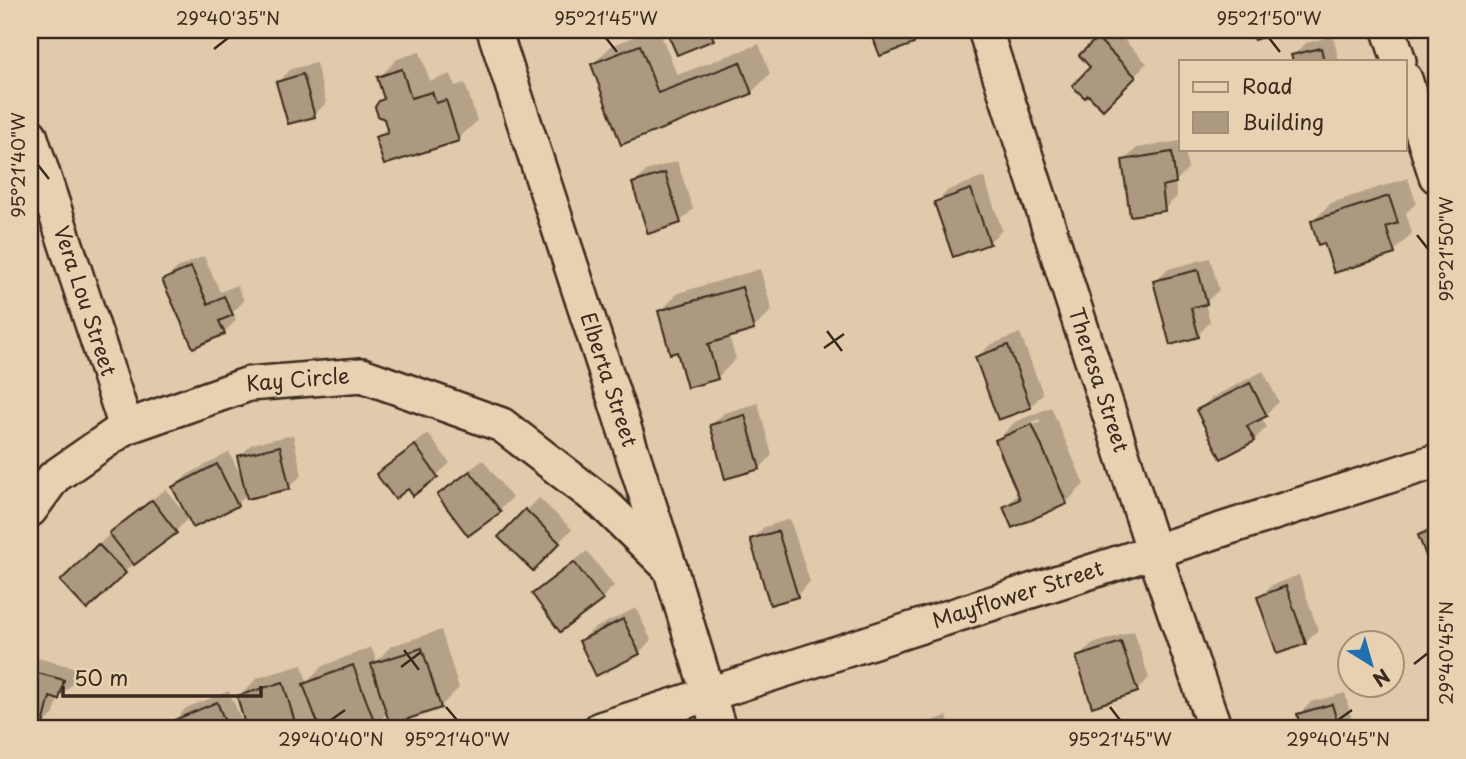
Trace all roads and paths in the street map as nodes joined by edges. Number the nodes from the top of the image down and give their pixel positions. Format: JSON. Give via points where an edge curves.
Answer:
{"nodes":[{"id":1,"x":494,"y":30,"type":"edge"},
{"id":2,"x":985,"y":30,"type":"edge"},
{"id":3,"x":1389,"y":30,"type":"edge"},
{"id":4,"x":1399,"y":60,"type":"edge"},
{"id":5,"x":1406,"y":82,"type":"edge"},
{"id":6,"x":30,"y":135,"type":"edge"},
{"id":7,"x":1436,"y":176,"type":"edge"},
{"id":8,"x":126,"y":427,"type":"junction"},
{"id":9,"x":1436,"y":461,"type":"edge"},
{"id":10,"x":30,"y":510,"type":"edge"},
{"id":11,"x":1154,"y":552,"type":"junction"},
{"id":12,"x":670,"y":568,"type":"junction"},
{"id":13,"x":708,"y":695,"type":"junction"},
{"id":14,"x":600,"y":729,"type":"edge"},
{"id":15,"x":719,"y":729,"type":"edge"},
{"id":16,"x":1215,"y":729,"type":"edge"}],
"edges":[{"from":1,"to":12,"type":"street","name":"Elberta Street"},
{"from":2,"to":11,"type":"street","name":"Theresa Street"},
{"from":3,"to":4,"type":"street"},
{"from":5,"to":7,"type":"street"},
{"from":6,"to":8,"type":"street","name":"Vera Lou Street"},
{"from":8,"to":10,"type":"street","name":"Kay Circle","via":[[54,477]]},
{"from":8,"to":12,"type":"street","name":"Kay Circle","via":[[249,384],[362,374],[502,425],[603,502]]},
{"from":9,"to":11,"type":"street","name":"Mayflower Street"},
{"from":11,"to":13,"type":"street","name":"Mayflower Street"},
{"from":11,"to":16,"type":"street","name":"Theresa Street"},
{"from":12,"to":13,"type":"street","name":"Elberta Street"},
{"from":13,"to":14,"type":"street","name":"Mayflower Street"},
{"from":13,"to":15,"type":"street","name":"Elberta Street"}]}
